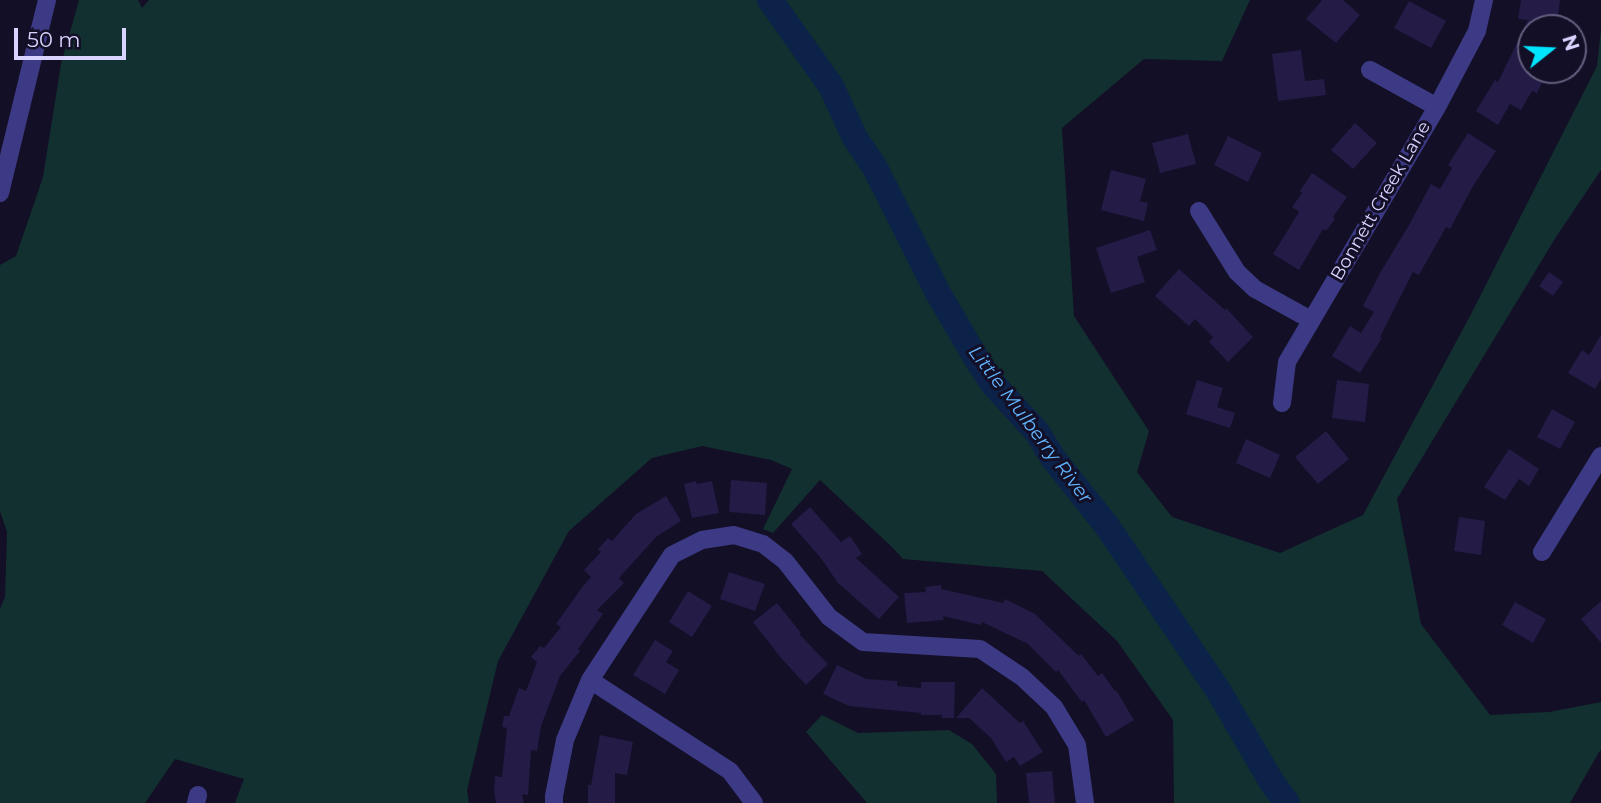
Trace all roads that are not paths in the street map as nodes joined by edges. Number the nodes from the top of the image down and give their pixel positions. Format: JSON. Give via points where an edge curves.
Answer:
{"nodes":[{"id":1,"x":47,"y":0,"type":"edge"},
{"id":2,"x":1484,"y":0,"type":"edge"},
{"id":3,"x":1370,"y":70,"type":"dead end"},
{"id":4,"x":1437,"y":107,"type":"junction"},
{"id":5,"x":0,"y":193,"type":"edge"},
{"id":6,"x":1199,"y":211,"type":"dead end"},
{"id":7,"x":1311,"y":320,"type":"junction"},
{"id":8,"x":1282,"y":403,"type":"dead end"},
{"id":9,"x":1601,"y":456,"type":"edge"},
{"id":10,"x":1542,"y":552,"type":"dead end"},
{"id":11,"x":590,"y":680,"type":"junction"},
{"id":12,"x":554,"y":803,"type":"edge"},
{"id":13,"x":754,"y":803,"type":"edge"},
{"id":14,"x":1085,"y":803,"type":"edge"}],
"edges":[{"from":1,"to":5,"type":"street"},
{"from":2,"to":4,"type":"street","name":"Bonnett Creek Lane","via":[[1477,31]]},
{"from":3,"to":4,"type":"street"},
{"from":4,"to":7,"type":"street","name":"Bonnett Creek Lane"},
{"from":6,"to":7,"type":"street","via":[[1237,272],[1255,289]]},
{"from":7,"to":8,"type":"street","name":"Bonnett Creek Lane","via":[[1287,362]]},
{"from":9,"to":10,"type":"street"},
{"from":11,"to":12,"type":"street","via":[[565,740]]},
{"from":11,"to":13,"type":"street","via":[[730,771]]},
{"from":11,"to":14,"type":"street","via":[[672,555],[702,540],[734,535],[763,544],[785,561],[829,617],[863,642],[980,649],[1022,677],[1054,707],[1077,745]]}]}
